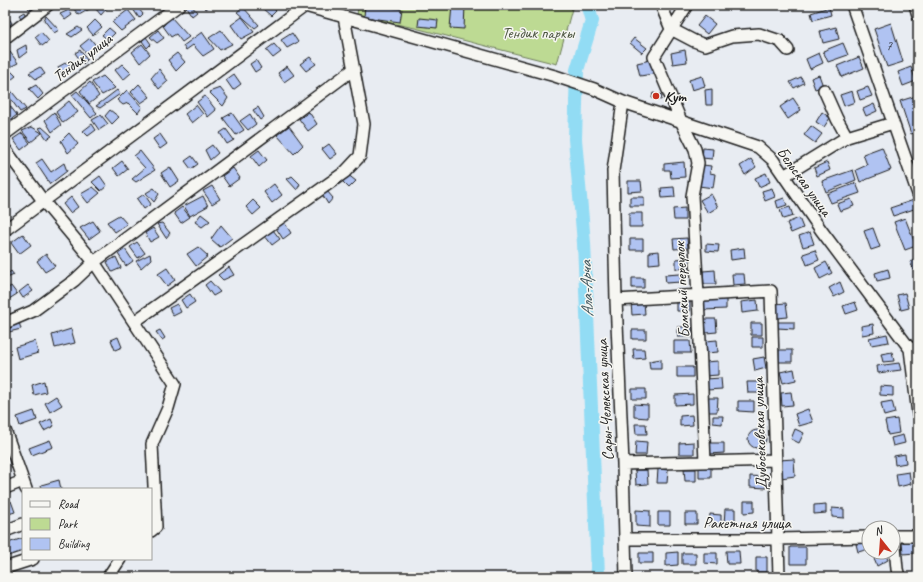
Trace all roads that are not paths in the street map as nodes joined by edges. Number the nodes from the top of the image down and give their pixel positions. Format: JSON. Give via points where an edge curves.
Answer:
{"nodes":[{"id":1,"x":48,"y":5,"type":"edge"},
{"id":2,"x":179,"y":5,"type":"edge"},
{"id":3,"x":661,"y":5,"type":"edge"},
{"id":4,"x":687,"y":5,"type":"edge"},
{"id":5,"x":852,"y":5,"type":"edge"},
{"id":6,"x":915,"y":5,"type":"edge"},
{"id":7,"x":304,"y":6,"type":"edge"},
{"id":8,"x":918,"y":15,"type":"edge"},
{"id":9,"x":344,"y":17,"type":"junction"},
{"id":10,"x":671,"y":29,"type":"junction"},
{"id":11,"x":5,"y":38,"type":"edge"},
{"id":12,"x":788,"y":50,"type":"dead end"},
{"id":13,"x":354,"y":68,"type":"junction"},
{"id":14,"x":824,"y":90,"type":"dead end"},
{"id":15,"x":623,"y":102,"type":"junction"},
{"id":16,"x":681,"y":121,"type":"junction"},
{"id":17,"x":893,"y":123,"type":"junction"},
{"id":18,"x":5,"y":134,"type":"edge"},
{"id":19,"x":847,"y":137,"type":"junction"},
{"id":20,"x":5,"y":149,"type":"edge"},
{"id":21,"x":784,"y":176,"type":"junction"},
{"id":22,"x":918,"y":194,"type":"edge"},
{"id":23,"x":44,"y":202,"type":"junction"},
{"id":24,"x":5,"y":230,"type":"edge"},
{"id":25,"x":94,"y":262,"type":"junction"},
{"id":26,"x":698,"y":295,"type":"junction"},
{"id":27,"x":616,"y":300,"type":"junction"},
{"id":28,"x":134,"y":322,"type":"junction"},
{"id":29,"x":5,"y":323,"type":"edge"},
{"id":30,"x":914,"y":348,"type":"edge"},
{"id":31,"x":918,"y":414,"type":"edge"},
{"id":32,"x":5,"y":430,"type":"edge"},
{"id":33,"x":8,"y":447,"type":"edge"},
{"id":34,"x":776,"y":460,"type":"junction"},
{"id":35,"x":705,"y":462,"type":"junction"},
{"id":36,"x":623,"y":464,"type":"junction"},
{"id":37,"x":24,"y":485,"type":"edge"},
{"id":38,"x":5,"y":488,"type":"edge"},
{"id":39,"x":22,"y":524,"type":"edge"},
{"id":40,"x":152,"y":530,"type":"edge"},
{"id":41,"x":5,"y":531,"type":"edge"},
{"id":42,"x":901,"y":536,"type":"edge"},
{"id":43,"x":918,"y":536,"type":"edge"},
{"id":44,"x":861,"y":537,"type":"edge"},
{"id":45,"x":778,"y":538,"type":"junction"},
{"id":46,"x":625,"y":539,"type":"junction"},
{"id":47,"x":30,"y":560,"type":"edge"},
{"id":48,"x":119,"y":560,"type":"edge"},
{"id":49,"x":896,"y":560,"type":"edge"},
{"id":50,"x":5,"y":568,"type":"edge"},
{"id":51,"x":108,"y":577,"type":"edge"},
{"id":52,"x":626,"y":577,"type":"edge"},
{"id":53,"x":779,"y":577,"type":"edge"},
{"id":54,"x":899,"y":577,"type":"edge"}],
"edges":[{"from":1,"to":11,"type":"street"},
{"from":2,"to":18,"type":"street","name":"Тендик улица"},
{"from":3,"to":10,"type":"street"},
{"from":4,"to":10,"type":"street"},
{"from":5,"to":17,"type":"street"},
{"from":6,"to":8,"type":"street"},
{"from":7,"to":9,"type":"street","name":"Бельская улица"},
{"from":7,"to":23,"type":"street"},
{"from":9,"to":13,"type":"street"},
{"from":9,"to":15,"type":"street","name":"Бельская улица","via":[[555,76]]},
{"from":10,"to":12,"type":"street","via":[[705,45],[732,36],[759,34],[780,40]]},
{"from":10,"to":16,"type":"street","name":"Бомский переулок","via":[[654,57]]},
{"from":13,"to":25,"type":"street"},
{"from":13,"to":28,"type":"street","via":[[364,124],[360,156],[345,172]]},
{"from":14,"to":19,"type":"street"},
{"from":15,"to":16,"type":"street","name":"Бельская улица"},
{"from":15,"to":27,"type":"street","name":"Сары-Челекская улица","via":[[613,171]]},
{"from":16,"to":21,"type":"street","name":"Бельская улица","via":[[758,147],[773,160]]},
{"from":16,"to":26,"type":"street","name":"Бомский переулок","via":[[695,149],[698,163],[692,196]]},
{"from":17,"to":19,"type":"street"},
{"from":17,"to":22,"type":"street"},
{"from":19,"to":21,"type":"street"},
{"from":20,"to":23,"type":"street"},
{"from":21,"to":30,"type":"street","name":"Бельская улица","via":[[820,230]]},
{"from":23,"to":24,"type":"street"},
{"from":23,"to":25,"type":"street"},
{"from":25,"to":28,"type":"street"},
{"from":25,"to":29,"type":"street","via":[[75,280],[33,311]]},
{"from":26,"to":27,"type":"street"},
{"from":26,"to":34,"type":"street","name":"Дубосековская улица","via":[[771,291]]},
{"from":26,"to":35,"type":"street","name":"Бомский переулок"},
{"from":27,"to":36,"type":"street","name":"Сары-Челекская улица"},
{"from":28,"to":40,"type":"street","via":[[175,384],[168,408],[152,444],[156,527]]},
{"from":30,"to":31,"type":"street"},
{"from":32,"to":33,"type":"street"},
{"from":33,"to":37,"type":"street"},
{"from":34,"to":35,"type":"street"},
{"from":34,"to":45,"type":"street","name":"Дубосековская улица"},
{"from":35,"to":36,"type":"street"},
{"from":36,"to":46,"type":"street","name":"Сары-Челекская улица"},
{"from":37,"to":38,"type":"street"},
{"from":39,"to":41,"type":"street"},
{"from":42,"to":43,"type":"street"},
{"from":44,"to":45,"type":"street","name":"Ракетная улица"},
{"from":45,"to":46,"type":"street","name":"Ракетная улица"},
{"from":45,"to":53,"type":"street","name":"Дубосековская улица"},
{"from":46,"to":52,"type":"street","name":"Сары-Челекская улица"},
{"from":47,"to":50,"type":"street"},
{"from":48,"to":51,"type":"street"},
{"from":49,"to":54,"type":"street"}]}
